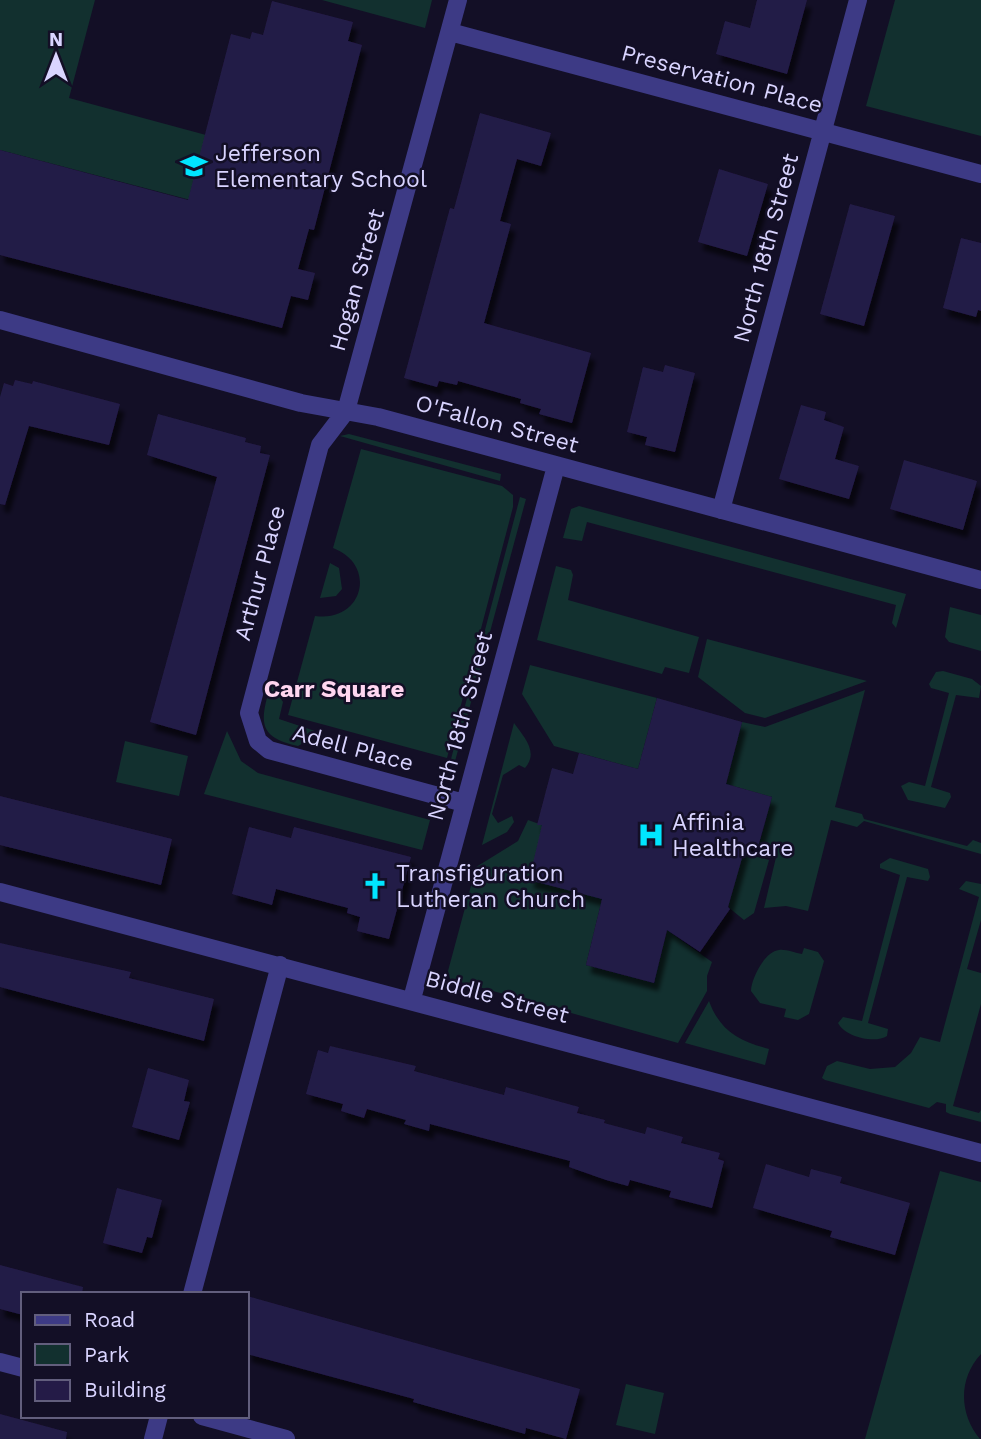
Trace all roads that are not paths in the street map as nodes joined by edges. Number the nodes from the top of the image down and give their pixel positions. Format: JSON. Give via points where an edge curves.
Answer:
{"nodes":[{"id":1,"x":458,"y":0,"type":"edge"},
{"id":2,"x":858,"y":0,"type":"edge"},
{"id":3,"x":450,"y":32,"type":"junction"},
{"id":4,"x":823,"y":132,"type":"junction"},
{"id":5,"x":981,"y":174,"type":"edge"},
{"id":6,"x":0,"y":320,"type":"edge"},
{"id":7,"x":346,"y":411,"type":"junction"},
{"id":8,"x":556,"y":466,"type":"junction"},
{"id":9,"x":721,"y":510,"type":"junction"},
{"id":10,"x":981,"y":580,"type":"edge"},
{"id":11,"x":269,"y":750,"type":"joint"},
{"id":12,"x":464,"y":803,"type":"junction"},
{"id":13,"x":0,"y":892,"type":"edge"},
{"id":14,"x":280,"y":965,"type":"junction"},
{"id":15,"x":412,"y":999,"type":"junction"},
{"id":16,"x":981,"y":1153,"type":"edge"},
{"id":17,"x":193,"y":1292,"type":"edge"},
{"id":18,"x":0,"y":1362,"type":"edge"},
{"id":19,"x":21,"y":1367,"type":"edge"},
{"id":20,"x":158,"y":1418,"type":"edge"},
{"id":21,"x":209,"y":1418,"type":"edge"},
{"id":22,"x":153,"y":1439,"type":"edge"},
{"id":23,"x":286,"y":1439,"type":"edge"}],
"edges":[{"from":1,"to":3,"type":"street","name":"Hogan Street"},
{"from":2,"to":4,"type":"street","name":"North 18th Street"},
{"from":3,"to":4,"type":"street","name":"Preservation Place"},
{"from":3,"to":7,"type":"street","name":"Hogan Street"},
{"from":4,"to":5,"type":"street","name":"Preservation Place"},
{"from":4,"to":9,"type":"street","name":"North 18th Street"},
{"from":6,"to":7,"type":"street","name":"O'Fallon Street"},
{"from":7,"to":8,"type":"street","name":"O'Fallon Street"},
{"from":7,"to":11,"type":"street","name":"Arthur Place","via":[[320,445],[250,705],[251,727]]},
{"from":8,"to":9,"type":"street","name":"O'Fallon Street"},
{"from":8,"to":12,"type":"street","name":"North 18th Street"},
{"from":9,"to":10,"type":"street","name":"O'Fallon Street"},
{"from":11,"to":12,"type":"street","name":"Adell Place"},
{"from":12,"to":15,"type":"street","name":"North 18th Street"},
{"from":13,"to":14,"type":"street","name":"Biddle Street"},
{"from":14,"to":15,"type":"street","name":"Biddle Street"},
{"from":14,"to":17,"type":"street"},
{"from":15,"to":16,"type":"street","name":"Biddle Street"},
{"from":18,"to":19,"type":"street"},
{"from":20,"to":22,"type":"street"},
{"from":21,"to":23,"type":"street"}]}
